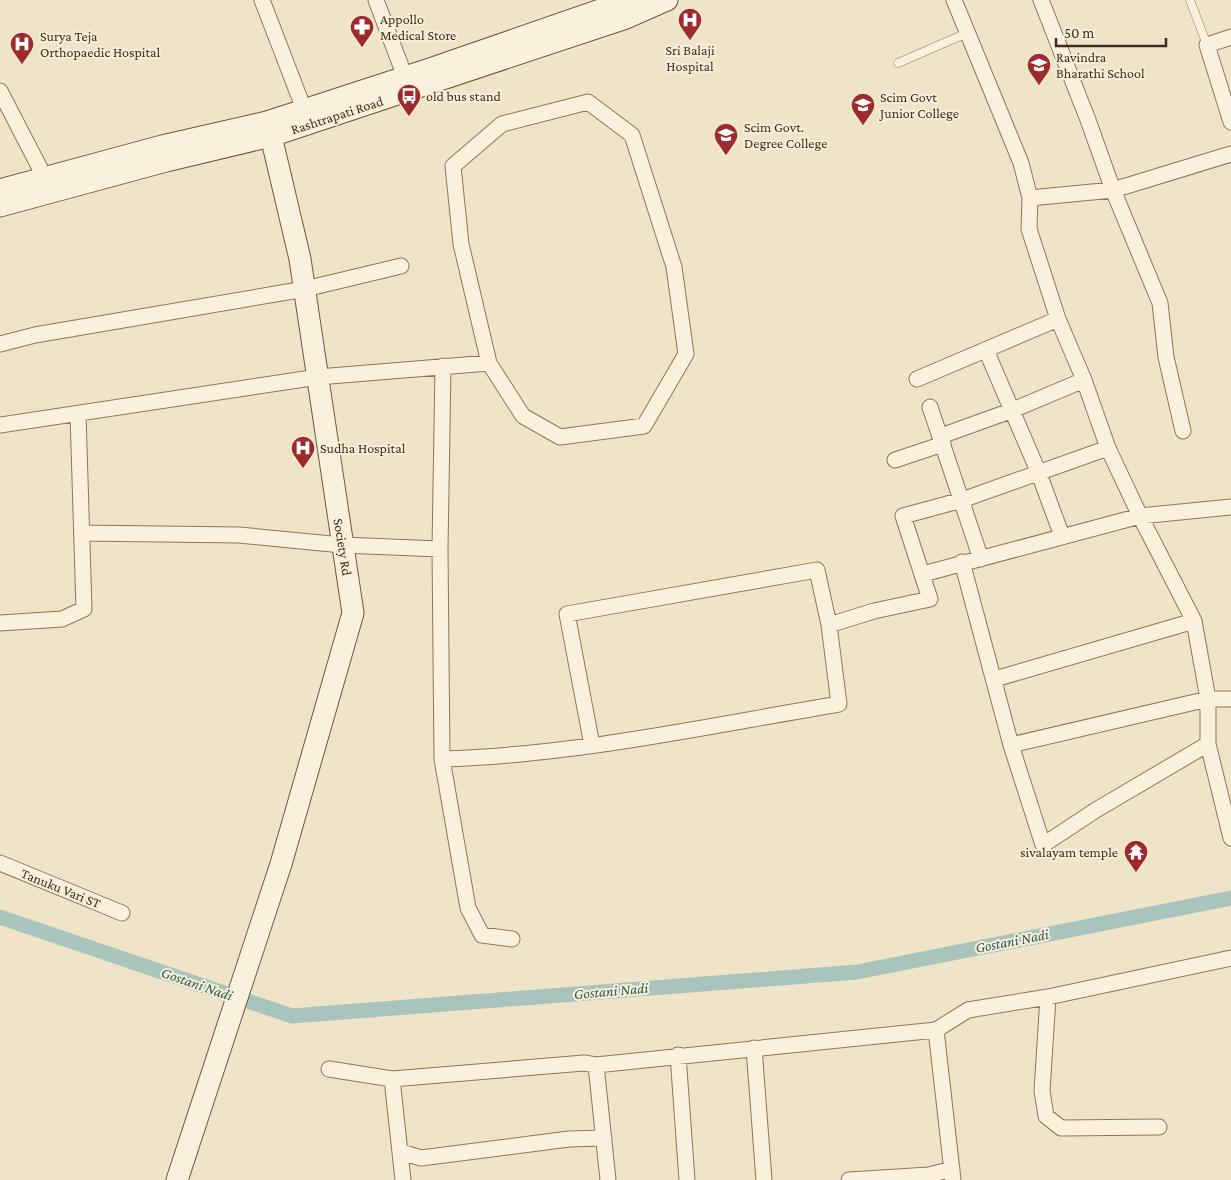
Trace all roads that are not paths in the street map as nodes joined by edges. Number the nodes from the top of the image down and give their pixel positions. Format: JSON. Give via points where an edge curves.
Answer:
{"nodes":[{"id":1,"x":262,"y":0,"type":"edge"},
{"id":2,"x":376,"y":0,"type":"edge"},
{"id":3,"x":667,"y":0,"type":"edge"},
{"id":4,"x":954,"y":0,"type":"edge"},
{"id":5,"x":1041,"y":0,"type":"edge"},
{"id":6,"x":1190,"y":0,"type":"edge"},
{"id":7,"x":618,"y":5,"type":"edge"},
{"id":8,"x":967,"y":33,"type":"junction"},
{"id":9,"x":1231,"y":37,"type":"edge"},
{"id":10,"x":1207,"y":45,"type":"junction"},
{"id":11,"x":898,"y":63,"type":"dead end"},
{"id":12,"x":405,"y":77,"type":"junction"},
{"id":13,"x":0,"y":91,"type":"edge"},
{"id":14,"x":307,"y":117,"type":"junction"},
{"id":15,"x":1231,"y":122,"type":"edge"},
{"id":16,"x":271,"y":136,"type":"junction"},
{"id":17,"x":1231,"y":154,"type":"edge"},
{"id":18,"x":45,"y":178,"type":"junction"},
{"id":19,"x":0,"y":190,"type":"edge"},
{"id":20,"x":1113,"y":190,"type":"junction"},
{"id":21,"x":1030,"y":198,"type":"junction"},
{"id":22,"x":0,"y":206,"type":"edge"},
{"id":23,"x":402,"y":266,"type":"dead end"},
{"id":24,"x":305,"y":289,"type":"junction"},
{"id":25,"x":1058,"y":319,"type":"junction"},
{"id":26,"x":0,"y":344,"type":"edge"},
{"id":27,"x":986,"y":350,"type":"junction"},
{"id":28,"x":489,"y":363,"type":"junction"},
{"id":29,"x":443,"y":366,"type":"junction"},
{"id":30,"x":318,"y":377,"type":"junction"},
{"id":31,"x":917,"y":379,"type":"dead end"},
{"id":32,"x":1084,"y":380,"type":"junction"},
{"id":33,"x":930,"y":407,"type":"dead end"},
{"id":34,"x":1013,"y":410,"type":"junction"},
{"id":35,"x":78,"y":414,"type":"junction"},
{"id":36,"x":0,"y":425,"type":"edge"},
{"id":37,"x":1183,"y":431,"type":"dead end"},
{"id":38,"x":942,"y":440,"type":"junction"},
{"id":39,"x":1108,"y":448,"type":"junction"},
{"id":40,"x":895,"y":460,"type":"dead end"},
{"id":41,"x":1038,"y":472,"type":"junction"},
{"id":42,"x":962,"y":500,"type":"junction"},
{"id":43,"x":1231,"y":508,"type":"edge"},
{"id":44,"x":1140,"y":516,"type":"junction"},
{"id":45,"x":82,"y":534,"type":"junction"},
{"id":46,"x":1062,"y":536,"type":"junction"},
{"id":47,"x":342,"y":545,"type":"junction"},
{"id":48,"x":440,"y":549,"type":"junction"},
{"id":49,"x":981,"y":559,"type":"junction"},
{"id":50,"x":962,"y":562,"type":"junction"},
{"id":51,"x":922,"y":574,"type":"junction"},
{"id":52,"x":1194,"y":621,"type":"junction"},
{"id":53,"x":0,"y":623,"type":"edge"},
{"id":54,"x":829,"y":625,"type":"junction"},
{"id":55,"x":995,"y":680,"type":"junction"},
{"id":56,"x":1208,"y":699,"type":"junction"},
{"id":57,"x":1231,"y":700,"type":"edge"},
{"id":58,"x":1208,"y":744,"type":"junction"},
{"id":59,"x":592,"y":745,"type":"junction"},
{"id":60,"x":1011,"y":745,"type":"junction"},
{"id":61,"x":442,"y":759,"type":"junction"},
{"id":62,"x":1231,"y":838,"type":"edge"},
{"id":63,"x":0,"y":863,"type":"edge"},
{"id":64,"x":122,"y":913,"type":"dead end"},
{"id":65,"x":512,"y":939,"type":"dead end"},
{"id":66,"x":1231,"y":958,"type":"edge"},
{"id":67,"x":1048,"y":997,"type":"junction"},
{"id":68,"x":936,"y":1030,"type":"junction"},
{"id":69,"x":754,"y":1048,"type":"junction"},
{"id":70,"x":678,"y":1055,"type":"junction"},
{"id":71,"x":596,"y":1065,"type":"junction"},
{"id":72,"x":328,"y":1069,"type":"dead end"},
{"id":73,"x":392,"y":1079,"type":"junction"},
{"id":74,"x":1158,"y":1127,"type":"dead end"},
{"id":75,"x":604,"y":1138,"type":"junction"},
{"id":76,"x":401,"y":1152,"type":"junction"},
{"id":77,"x":953,"y":1175,"type":"edge"},
{"id":78,"x":177,"y":1180,"type":"edge"},
{"id":79,"x":403,"y":1180,"type":"edge"},
{"id":80,"x":608,"y":1180,"type":"edge"},
{"id":81,"x":687,"y":1180,"type":"edge"},
{"id":82,"x":764,"y":1180,"type":"edge"},
{"id":83,"x":849,"y":1180,"type":"edge"}],
"edges":[{"from":1,"to":14,"type":"street"},
{"from":2,"to":12,"type":"street"},
{"from":3,"to":7,"type":"street","name":"Rashtrapati Road"},
{"from":4,"to":8,"type":"street"},
{"from":5,"to":20,"type":"street"},
{"from":6,"to":10,"type":"lane"},
{"from":7,"to":12,"type":"street","name":"Rashtrapati Road"},
{"from":7,"to":14,"type":"street","name":"Rashtrapati Road"},
{"from":8,"to":11,"type":"lane"},
{"from":8,"to":21,"type":"street","via":[[1021,163]]},
{"from":9,"to":10,"type":"street"},
{"from":10,"to":15,"type":"street"},
{"from":12,"to":14,"type":"street","name":"Rashtrapati Road"},
{"from":13,"to":18,"type":"street"},
{"from":14,"to":16,"type":"street","name":"Rashtrapati Road"},
{"from":14,"to":18,"type":"street","name":"Rashtrapati Road","via":[[267,122],[162,146]]},
{"from":16,"to":22,"type":"street","name":"Rashtrapati Road"},
{"from":16,"to":24,"type":"street","name":"Society Rd"},
{"from":17,"to":20,"type":"street"},
{"from":18,"to":19,"type":"street","name":"Rashtrapati Road"},
{"from":20,"to":21,"type":"street"},
{"from":20,"to":37,"type":"street","via":[[1160,303],[1166,357]]},
{"from":21,"to":25,"type":"street","via":[[1029,229]]},
{"from":23,"to":24,"type":"street"},
{"from":24,"to":26,"type":"street","via":[[35,335]]},
{"from":24,"to":30,"type":"street","name":"Society Rd"},
{"from":25,"to":27,"type":"street"},
{"from":25,"to":32,"type":"street"},
{"from":27,"to":31,"type":"street"},
{"from":27,"to":34,"type":"street"},
{"from":28,"to":28,"type":"street","via":[[523,416],[560,438],[644,426],[686,354],[674,267],[632,135],[588,102],[502,124],[454,166],[461,244]]},
{"from":28,"to":29,"type":"street"},
{"from":29,"to":30,"type":"street"},
{"from":29,"to":48,"type":"street"},
{"from":30,"to":35,"type":"street"},
{"from":30,"to":47,"type":"street","name":"Society Rd"},
{"from":32,"to":34,"type":"street"},
{"from":32,"to":39,"type":"street"},
{"from":33,"to":38,"type":"street"},
{"from":34,"to":38,"type":"street"},
{"from":34,"to":41,"type":"street"},
{"from":35,"to":36,"type":"street"},
{"from":35,"to":45,"type":"street"},
{"from":38,"to":40,"type":"street"},
{"from":38,"to":42,"type":"street"},
{"from":39,"to":41,"type":"street"},
{"from":39,"to":44,"type":"street"},
{"from":41,"to":42,"type":"street"},
{"from":41,"to":46,"type":"street"},
{"from":42,"to":49,"type":"street"},
{"from":42,"to":51,"type":"street","via":[[903,516]]},
{"from":43,"to":44,"type":"street"},
{"from":44,"to":46,"type":"street"},
{"from":44,"to":52,"type":"street"},
{"from":45,"to":47,"type":"street","via":[[239,535]]},
{"from":45,"to":53,"type":"street","via":[[84,609],[62,619]]},
{"from":46,"to":49,"type":"street"},
{"from":47,"to":48,"type":"street"},
{"from":47,"to":78,"type":"street","name":"Society Rd","via":[[353,613],[281,864]]},
{"from":48,"to":61,"type":"street"},
{"from":49,"to":50,"type":"street"},
{"from":50,"to":51,"type":"street"},
{"from":50,"to":55,"type":"street"},
{"from":51,"to":54,"type":"street","via":[[930,599]]},
{"from":52,"to":55,"type":"street"},
{"from":52,"to":56,"type":"street"},
{"from":54,"to":59,"type":"street","via":[[839,704]]},
{"from":54,"to":59,"type":"street","via":[[817,570],[567,614]]},
{"from":55,"to":60,"type":"street"},
{"from":56,"to":57,"type":"street"},
{"from":56,"to":58,"type":"street"},
{"from":56,"to":60,"type":"street"},
{"from":58,"to":60,"type":"street","via":[[1096,810],[1043,846]]},
{"from":58,"to":62,"type":"street"},
{"from":59,"to":61,"type":"street","via":[[505,757]]},
{"from":61,"to":65,"type":"street","via":[[468,908],[482,935]]},
{"from":63,"to":64,"type":"street","name":"Tanuku Vari ST"},
{"from":66,"to":67,"type":"street"},
{"from":67,"to":68,"type":"street","via":[[968,1010]]},
{"from":67,"to":74,"type":"street","via":[[1042,1091],[1046,1116],[1061,1128]]},
{"from":68,"to":69,"type":"street"},
{"from":68,"to":77,"type":"street"},
{"from":69,"to":70,"type":"street"},
{"from":69,"to":82,"type":"street"},
{"from":70,"to":71,"type":"street"},
{"from":70,"to":81,"type":"street"},
{"from":71,"to":73,"type":"street","via":[[584,1063]]},
{"from":71,"to":75,"type":"street"},
{"from":72,"to":73,"type":"street"},
{"from":73,"to":76,"type":"street"},
{"from":75,"to":76,"type":"street","via":[[569,1139],[421,1158]]},
{"from":75,"to":80,"type":"street"},
{"from":76,"to":79,"type":"street"},
{"from":77,"to":83,"type":"street"}]}
